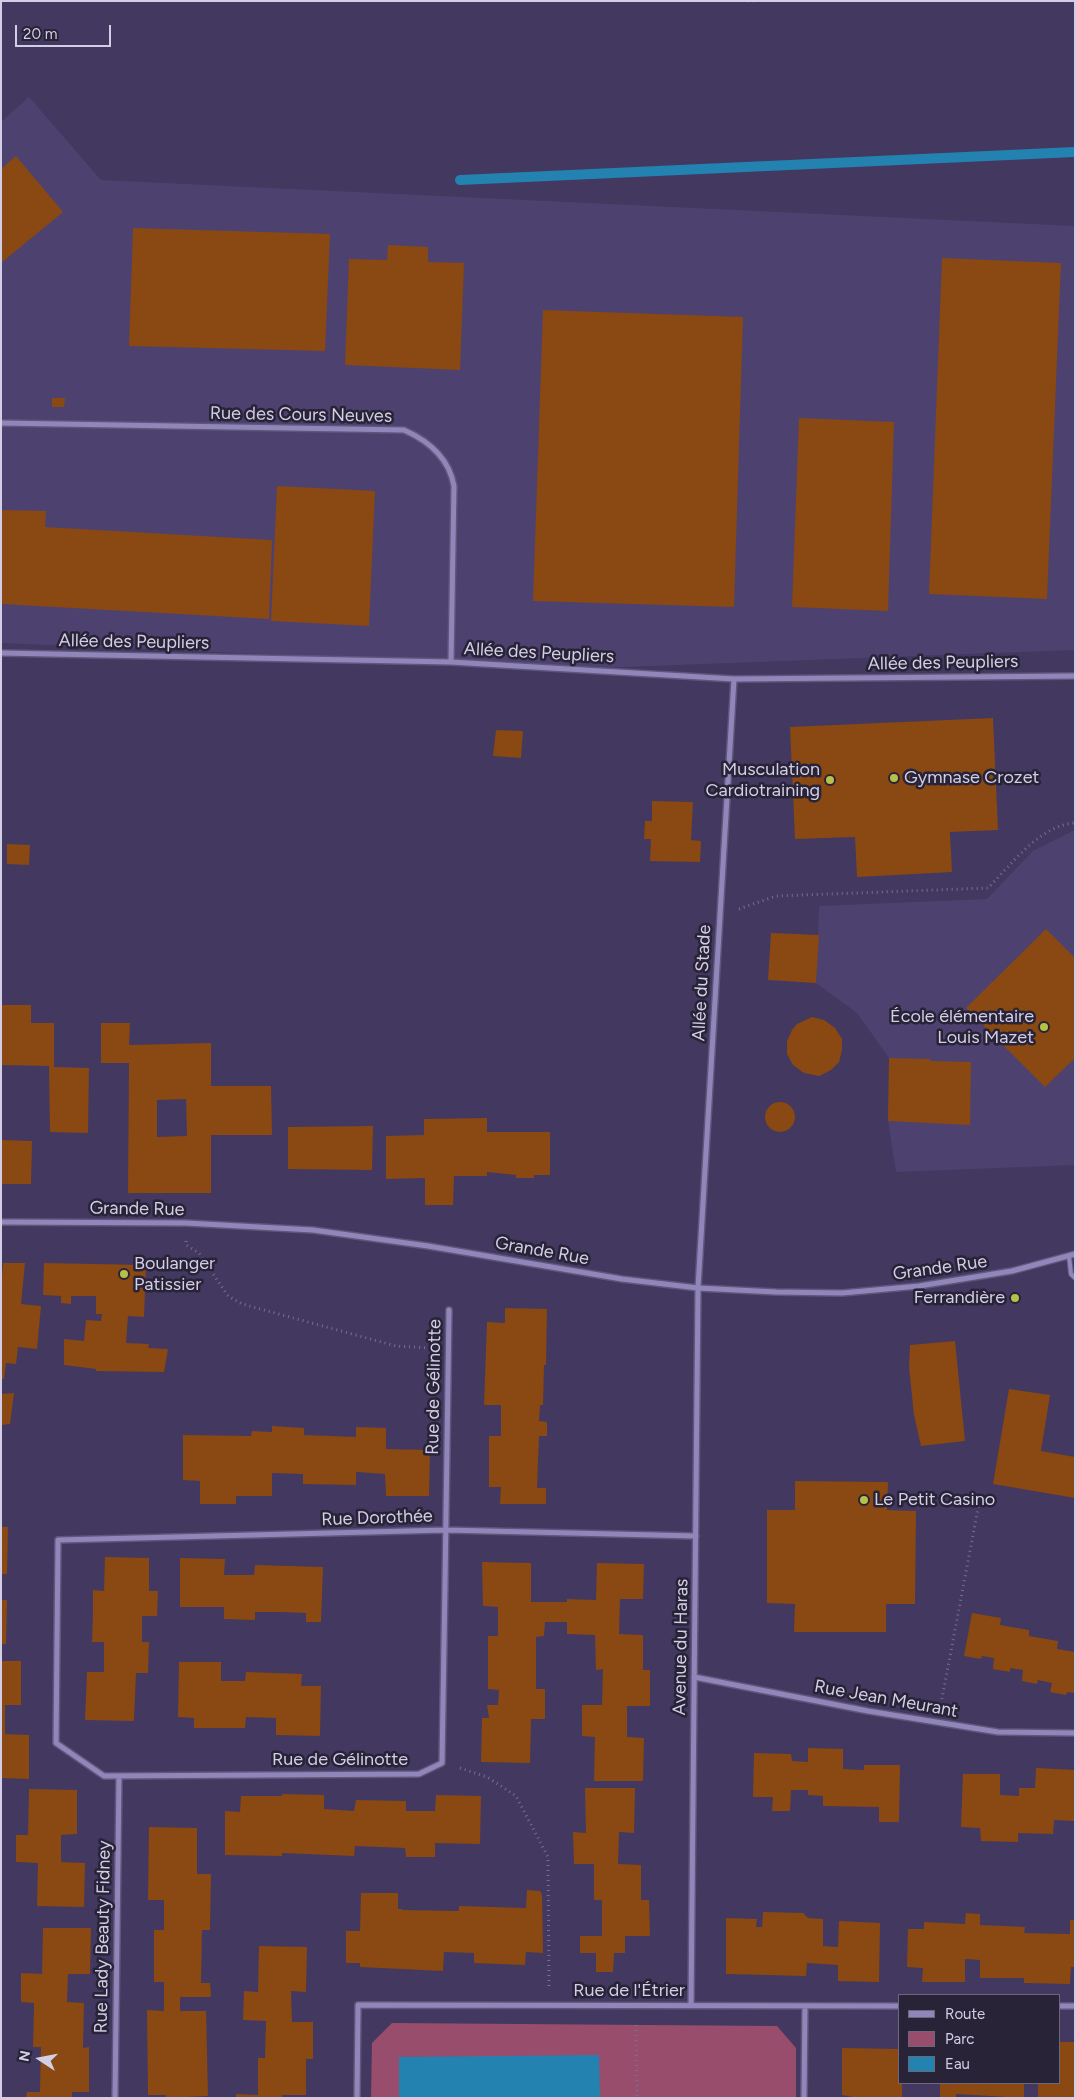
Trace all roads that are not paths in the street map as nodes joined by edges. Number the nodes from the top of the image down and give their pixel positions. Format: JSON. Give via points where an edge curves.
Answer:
{"nodes":[{"id":1,"x":1,"y":422,"type":"edge"},
{"id":2,"x":1,"y":653,"type":"edge"},
{"id":3,"x":451,"y":662,"type":"junction"},
{"id":4,"x":1075,"y":676,"type":"edge"},
{"id":5,"x":734,"y":679,"type":"junction"},
{"id":6,"x":1,"y":1222,"type":"edge"},
{"id":7,"x":1072,"y":1255,"type":"edge"},
{"id":8,"x":1075,"y":1278,"type":"edge"},
{"id":9,"x":698,"y":1288,"type":"junction"},
{"id":10,"x":449,"y":1310,"type":"dead end"},
{"id":11,"x":446,"y":1530,"type":"junction"},
{"id":12,"x":696,"y":1536,"type":"junction"},
{"id":13,"x":58,"y":1540,"type":"joint"},
{"id":14,"x":694,"y":1677,"type":"junction"},
{"id":15,"x":1075,"y":1733,"type":"edge"},
{"id":16,"x":118,"y":1776,"type":"junction"},
{"id":17,"x":691,"y":2005,"type":"junction"},
{"id":18,"x":805,"y":2006,"type":"junction"},
{"id":19,"x":898,"y":2006,"type":"edge"},
{"id":20,"x":1061,"y":2006,"type":"edge"},
{"id":21,"x":1075,"y":2006,"type":"edge"},
{"id":22,"x":115,"y":2098,"type":"edge"},
{"id":23,"x":357,"y":2098,"type":"edge"},
{"id":24,"x":804,"y":2098,"type":"edge"}],
"edges":[{"from":1,"to":3,"type":"street","name":"Rue des Cours Neuves","via":[[404,430],[421,437],[447,464],[454,486]]},
{"from":2,"to":3,"type":"street","name":"Allée des Peupliers"},
{"from":3,"to":5,"type":"street","name":"Allée des Peupliers"},
{"from":4,"to":5,"type":"street","name":"Allée des Peupliers"},
{"from":5,"to":9,"type":"street","name":"Allée du Stade"},
{"from":6,"to":9,"type":"street","name":"Grande Rue","via":[[186,1223],[312,1230]]},
{"from":7,"to":8,"type":"lane","via":[[1071,1274]]},
{"from":7,"to":9,"type":"street","name":"Grande Rue","via":[[1012,1271],[920,1286],[842,1293]]},
{"from":9,"to":12,"type":"street","name":"Avenue du Haras"},
{"from":10,"to":11,"type":"street","name":"Rue de Gélinotte"},
{"from":11,"to":12,"type":"street","name":"Rue Dorothée"},
{"from":11,"to":13,"type":"street","name":"Rue Dorothée"},
{"from":11,"to":16,"type":"street","name":"Rue de Gélinotte","via":[[442,1762],[419,1774]]},
{"from":12,"to":14,"type":"street","name":"Avenue du Haras"},
{"from":13,"to":16,"type":"street","name":"Rue de Gélinotte","via":[[56,1743],[104,1776]]},
{"from":14,"to":15,"type":"street","name":"Rue Jean Meurant","via":[[998,1732]]},
{"from":14,"to":17,"type":"street","name":"Avenue du Haras"},
{"from":16,"to":22,"type":"street","name":"Rue Lady Beauty Fidney"},
{"from":17,"to":18,"type":"street","name":"Rue de l'Étrier"},
{"from":17,"to":23,"type":"street","name":"Rue de l'Étrier","via":[[358,2005]]},
{"from":18,"to":19,"type":"street","name":"Rue de l'Étrier"},
{"from":18,"to":24,"type":"street"},
{"from":20,"to":21,"type":"street"}]}
